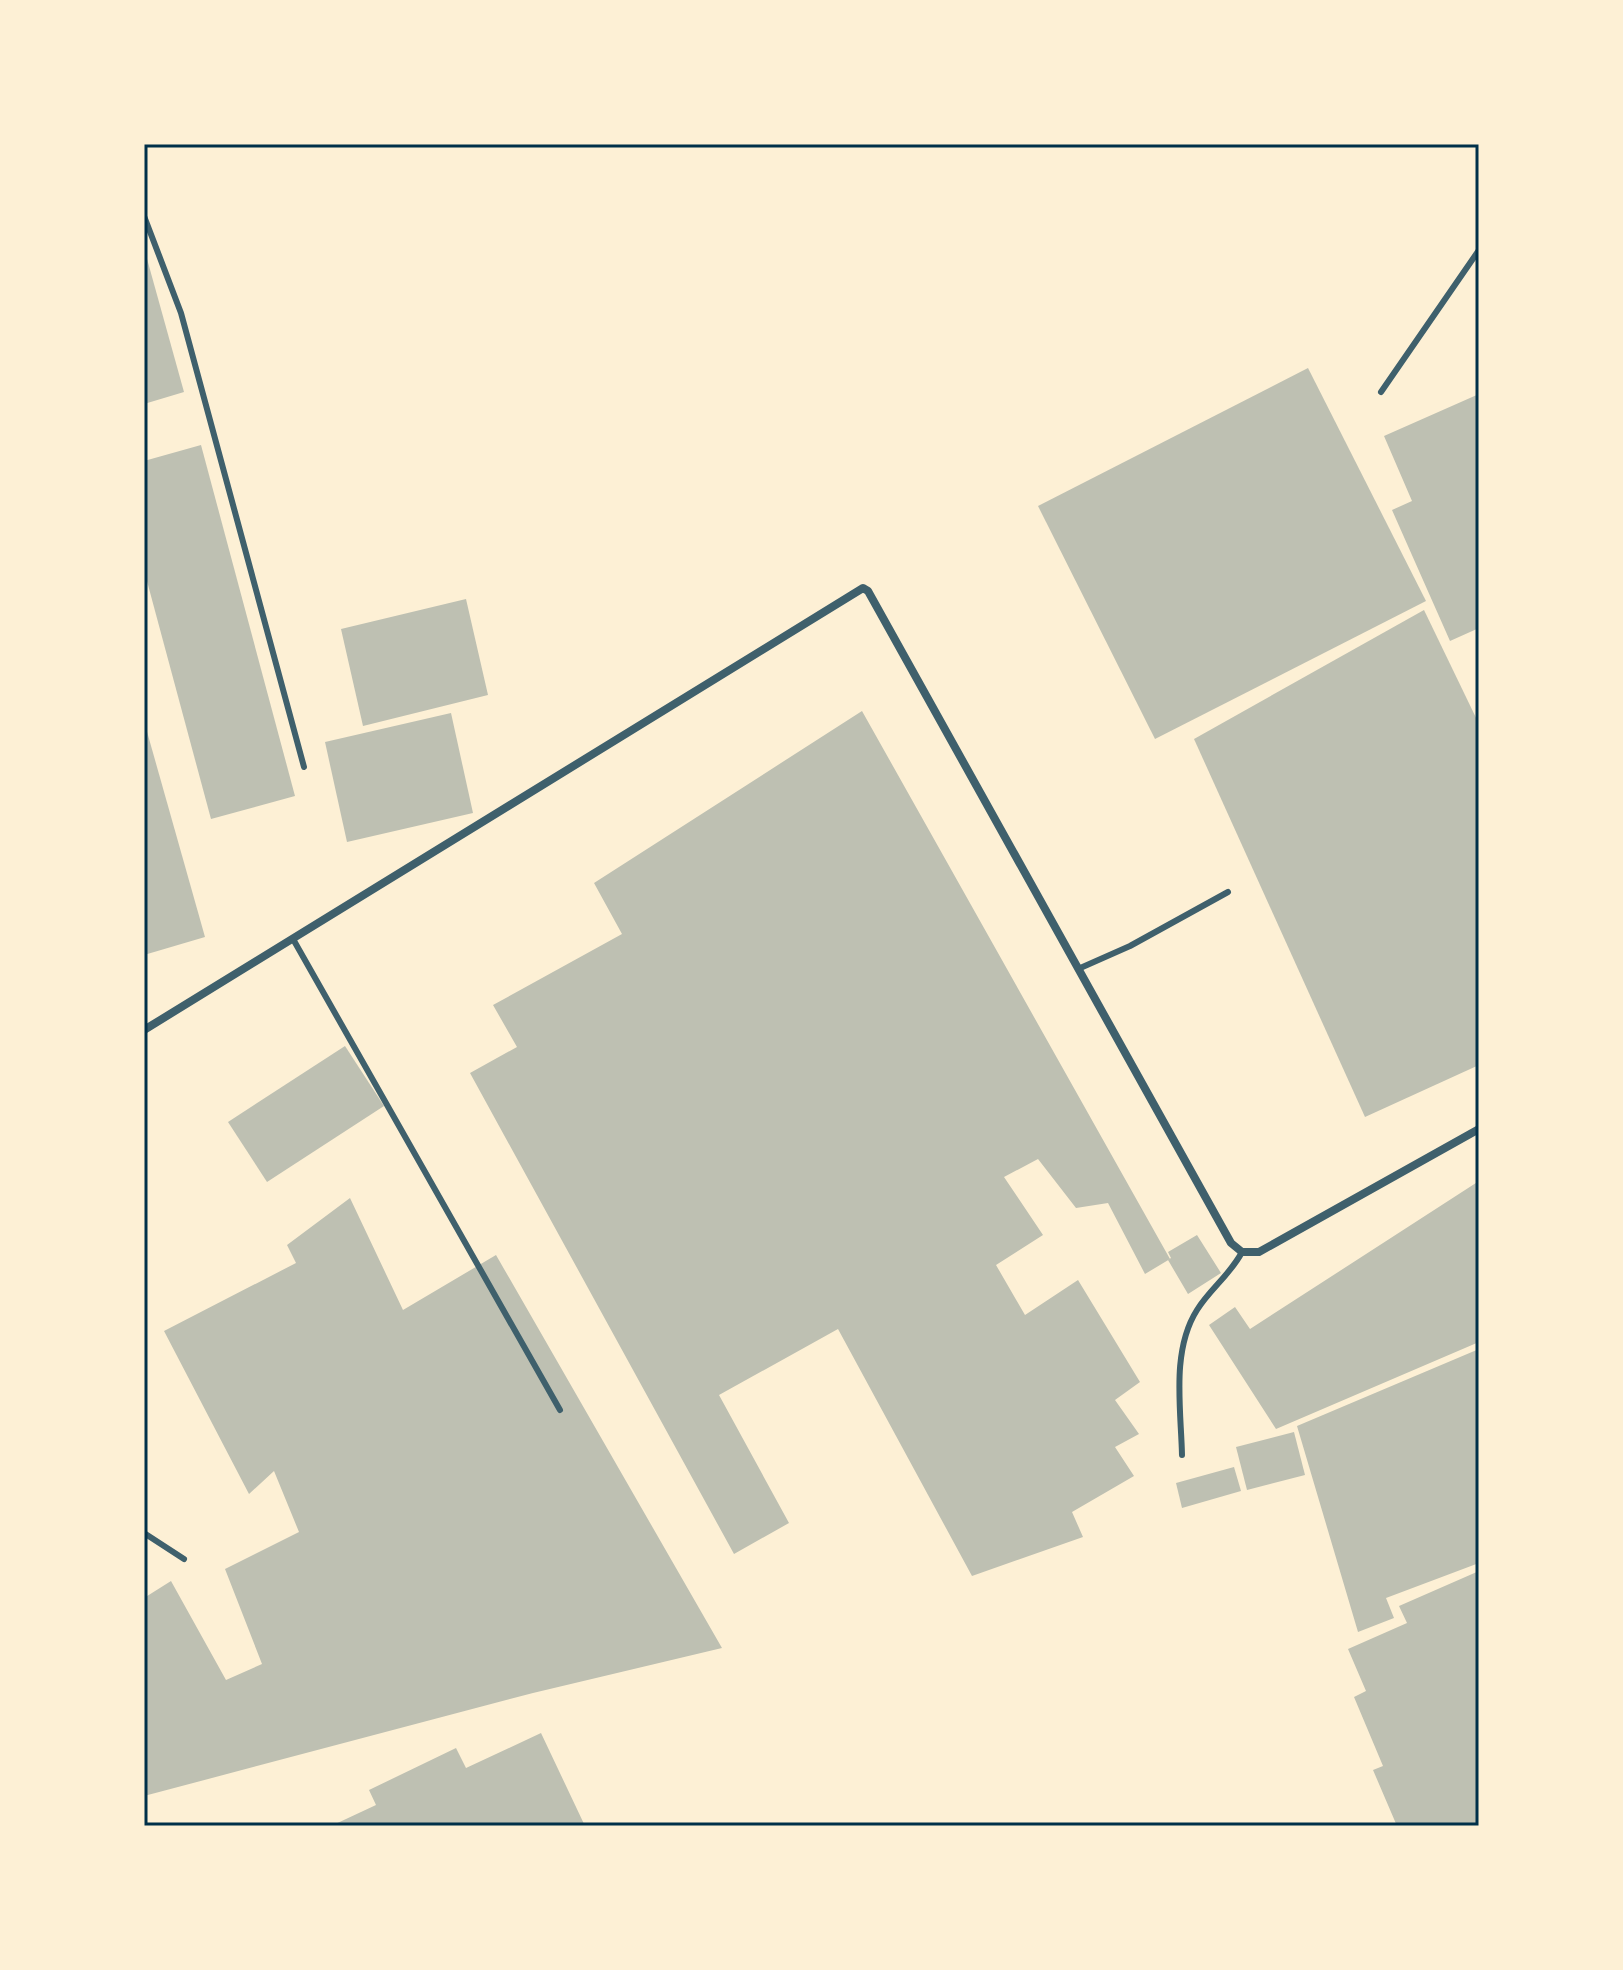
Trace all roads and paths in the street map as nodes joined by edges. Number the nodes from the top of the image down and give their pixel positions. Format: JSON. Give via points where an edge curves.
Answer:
{"nodes":[{"id":1,"x":144,"y":216,"type":"edge"},
{"id":2,"x":1479,"y":250,"type":"edge"},
{"id":3,"x":1381,"y":392,"type":"dead end"},
{"id":4,"x":304,"y":767,"type":"dead end"},
{"id":5,"x":1228,"y":892,"type":"dead end"},
{"id":6,"x":293,"y":939,"type":"junction"},
{"id":7,"x":1078,"y":969,"type":"junction"},
{"id":8,"x":144,"y":1030,"type":"edge"},
{"id":9,"x":1479,"y":1129,"type":"edge"},
{"id":10,"x":1242,"y":1252,"type":"junction"},
{"id":11,"x":560,"y":1410,"type":"dead end"},
{"id":12,"x":1182,"y":1455,"type":"dead end"},
{"id":13,"x":144,"y":1533,"type":"edge"},
{"id":14,"x":184,"y":1559,"type":"dead end"}],
"edges":[{"from":1,"to":4,"type":"lane","via":[[181,313]]},
{"from":2,"to":3,"type":"lane"},
{"from":5,"to":7,"type":"lane"},
{"from":6,"to":7,"type":"street","via":[[859,589],[868,591]]},
{"from":6,"to":8,"type":"street"},
{"from":6,"to":11,"type":"lane"},
{"from":7,"to":10,"type":"street","via":[[1231,1243]]},
{"from":9,"to":10,"type":"street","via":[[1259,1252]]},
{"from":10,"to":12,"type":"lane","via":[[1185,1333]]},
{"from":13,"to":14,"type":"lane"}]}
